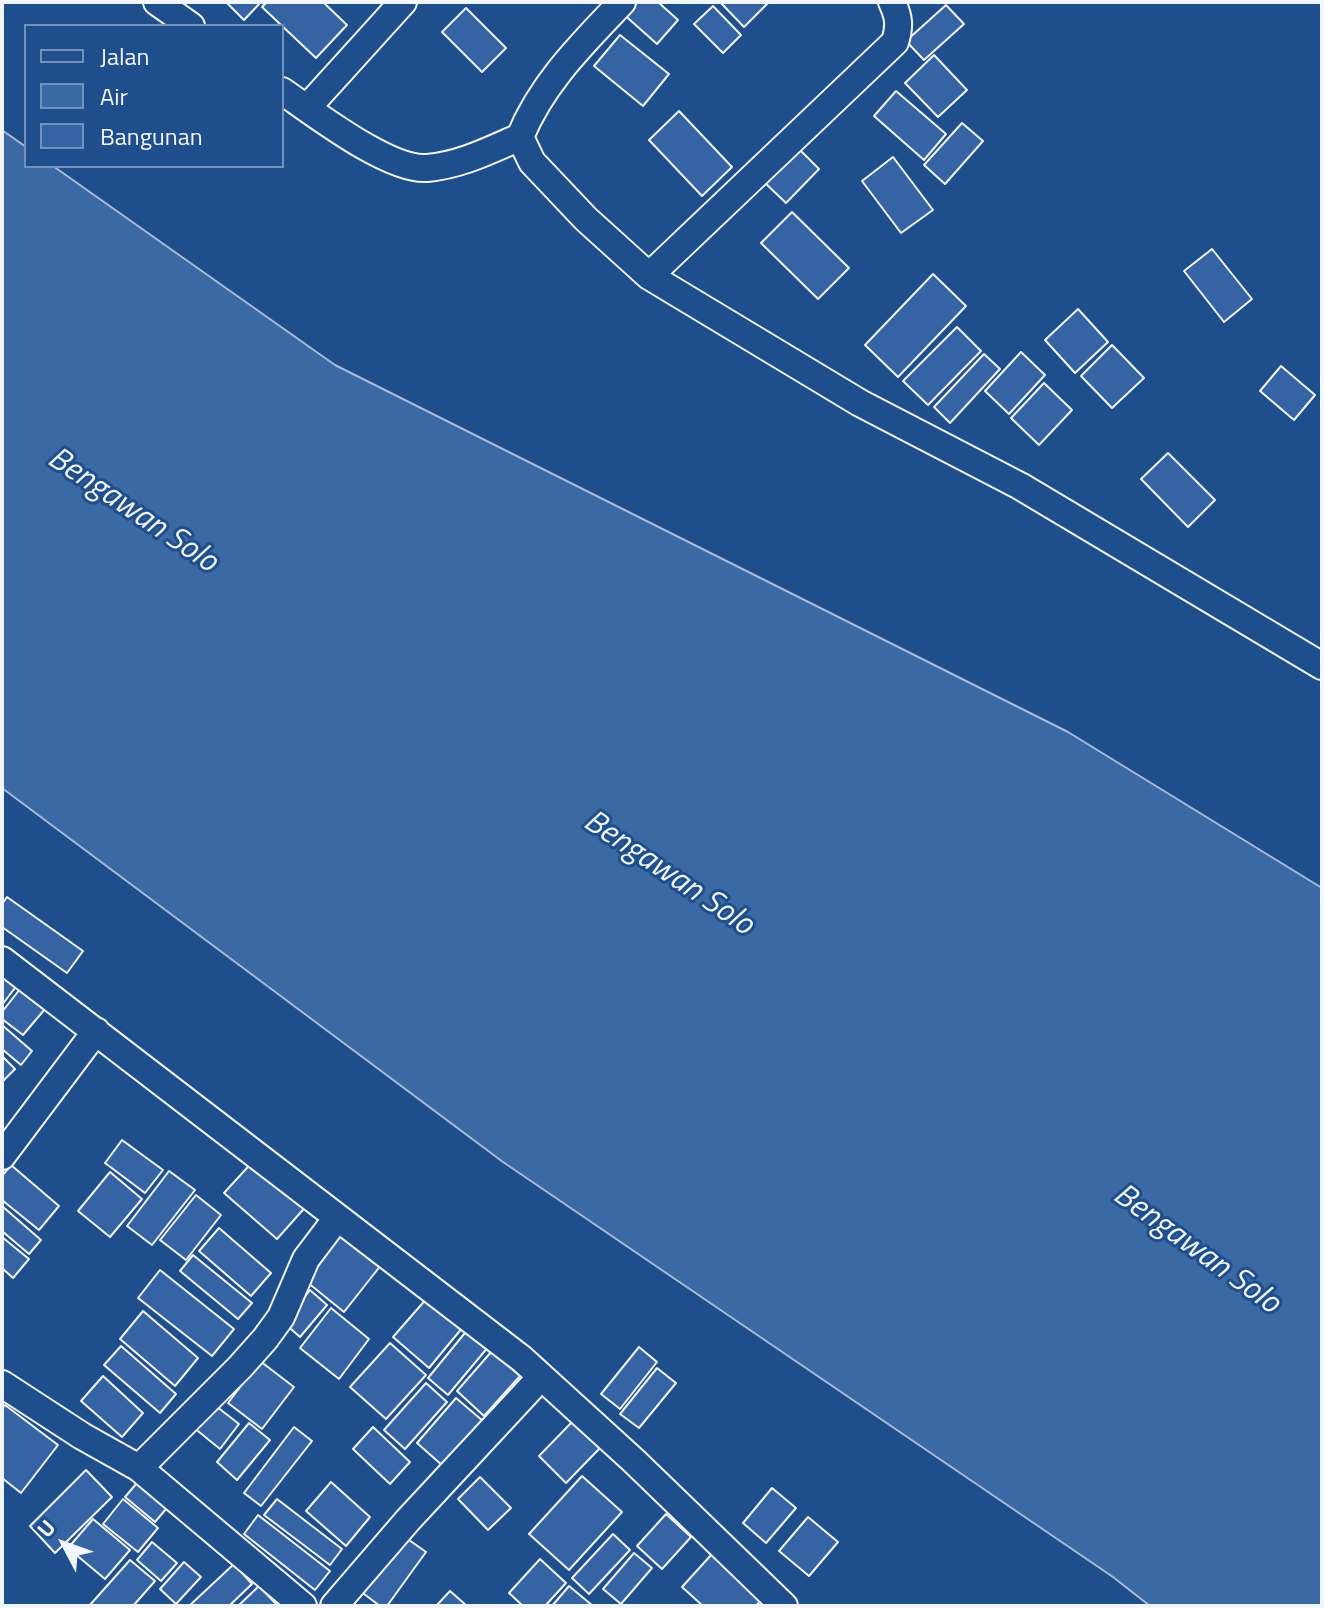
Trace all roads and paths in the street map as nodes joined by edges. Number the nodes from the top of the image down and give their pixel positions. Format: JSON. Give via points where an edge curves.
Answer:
{"nodes":[{"id":1,"x":157,"y":2,"type":"edge"},
{"id":2,"x":403,"y":2,"type":"edge"},
{"id":3,"x":622,"y":2,"type":"edge"},
{"id":4,"x":892,"y":2,"type":"edge"},
{"id":5,"x":188,"y":24,"type":"edge"},
{"id":6,"x":284,"y":92,"type":"edge"},
{"id":7,"x":307,"y":108,"type":"junction"},
{"id":8,"x":520,"y":137,"type":"junction"},
{"id":9,"x":649,"y":276,"type":"junction"},
{"id":10,"x":1322,"y":666,"type":"edge"},
{"id":11,"x":2,"y":960,"type":"edge"},
{"id":12,"x":96,"y":1031,"type":"junction"},
{"id":13,"x":2,"y":1156,"type":"edge"},
{"id":14,"x":337,"y":1218,"type":"junction"},
{"id":15,"x":541,"y":1377,"type":"junction"},
{"id":16,"x":2,"y":1384,"type":"edge"},
{"id":17,"x":139,"y":1468,"type":"junction"},
{"id":18,"x":303,"y":1606,"type":"edge"},
{"id":19,"x":334,"y":1606,"type":"edge"},
{"id":20,"x":784,"y":1606,"type":"edge"}],
"edges":[{"from":1,"to":5,"type":"street"},
{"from":2,"to":7,"type":"street"},
{"from":3,"to":8,"type":"street","via":[[552,81]]},
{"from":4,"to":9,"type":"street","via":[[899,16],[895,42]]},
{"from":6,"to":7,"type":"street"},
{"from":7,"to":8,"type":"street","via":[[382,157],[423,168],[459,163]]},
{"from":8,"to":9,"type":"street","via":[[532,162]]},
{"from":9,"to":10,"type":"street","via":[[860,403],[1020,486]]},
{"from":11,"to":12,"type":"street"},
{"from":12,"to":13,"type":"street"},
{"from":12,"to":14,"type":"street"},
{"from":14,"to":15,"type":"street"},
{"from":14,"to":17,"type":"street","via":[[306,1259],[281,1317],[265,1339]]},
{"from":15,"to":19,"type":"street"},
{"from":15,"to":20,"type":"street"},
{"from":16,"to":17,"type":"street"},
{"from":17,"to":18,"type":"street"}]}
